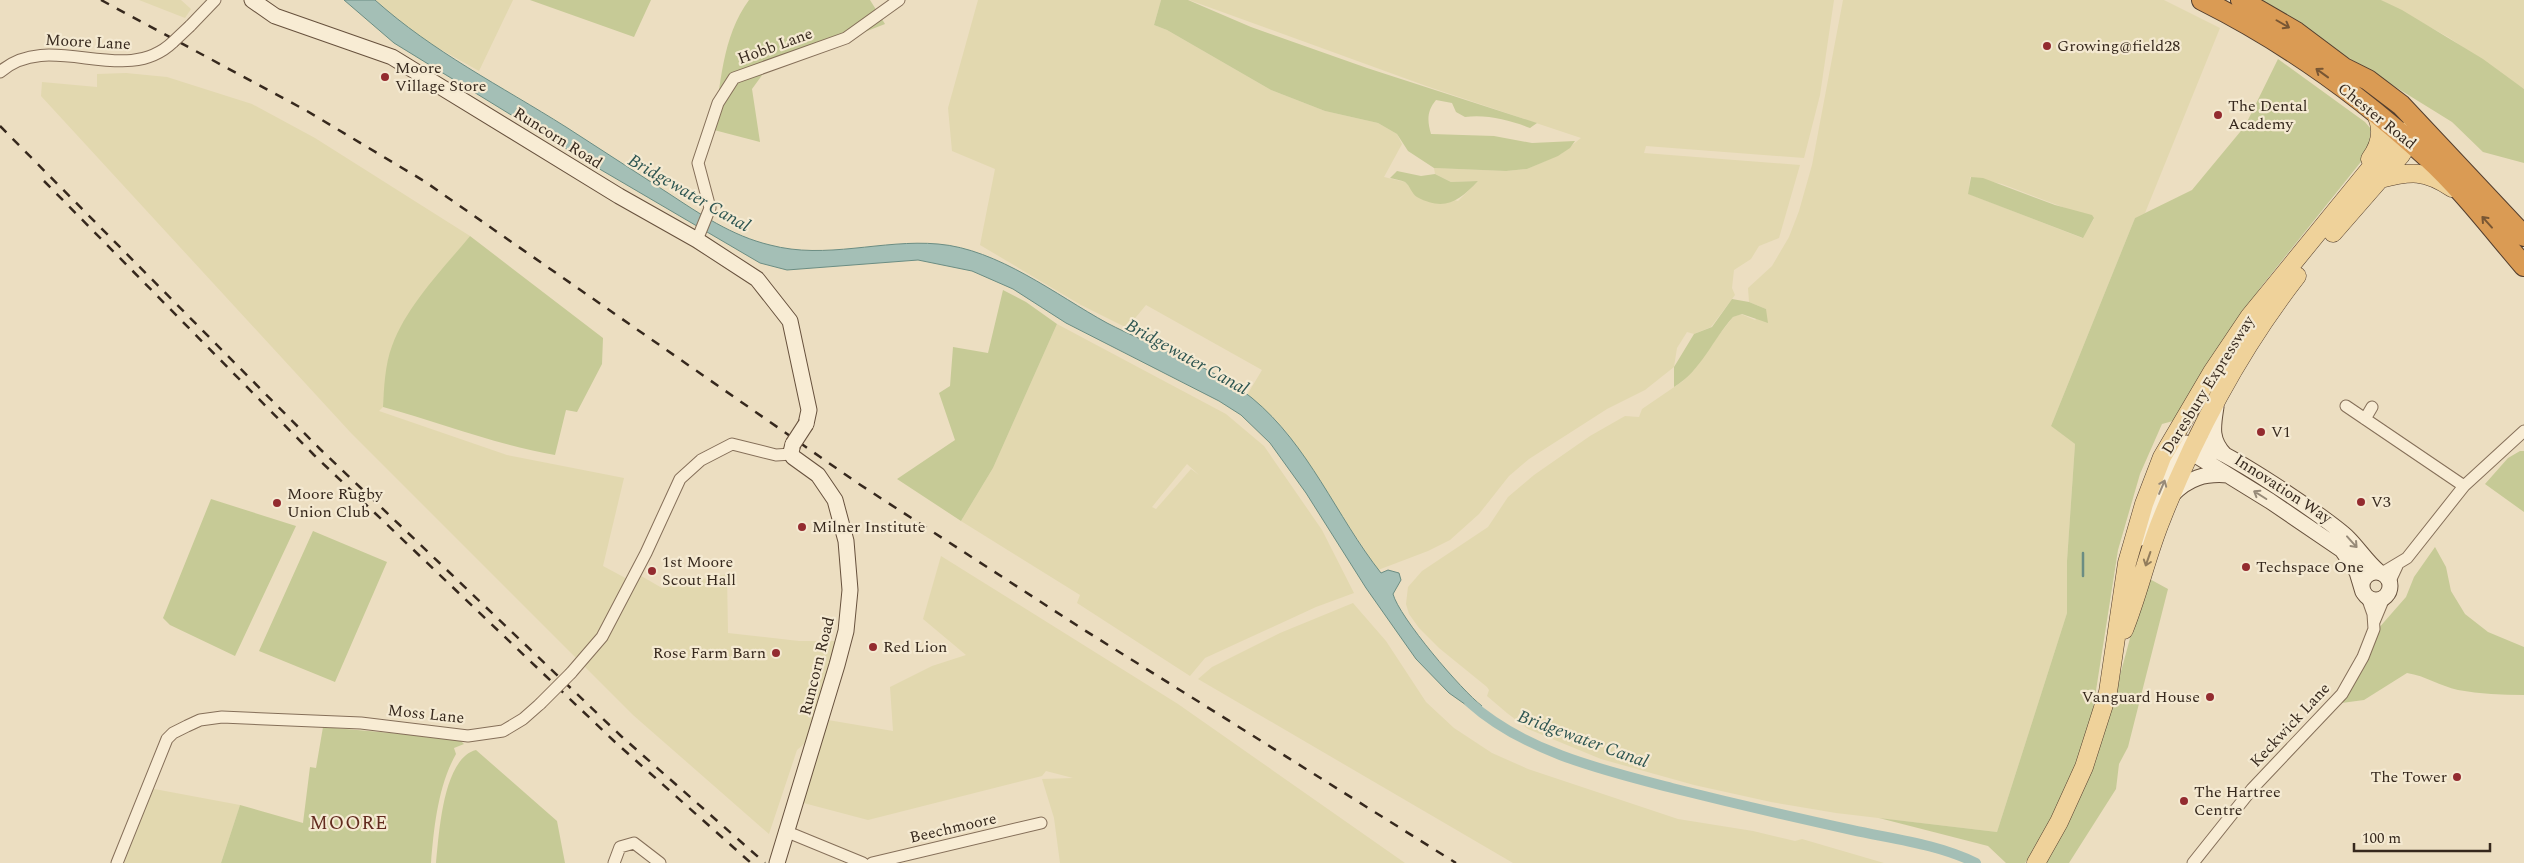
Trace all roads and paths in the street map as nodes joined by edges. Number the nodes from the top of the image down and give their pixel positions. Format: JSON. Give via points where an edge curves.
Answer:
{"nodes":[{"id":1,"x":215,"y":0,"type":"edge"},
{"id":2,"x":252,"y":0,"type":"edge"},
{"id":3,"x":898,"y":0,"type":"edge"},
{"id":4,"x":2202,"y":0,"type":"edge"},
{"id":5,"x":2241,"y":0,"type":"edge"},
{"id":6,"x":2344,"y":68,"type":"junction"},
{"id":7,"x":0,"y":72,"type":"edge"},
{"id":8,"x":2375,"y":113,"type":"junction"},
{"id":9,"x":2406,"y":135,"type":"junction"},
{"id":10,"x":2434,"y":139,"type":"junction"},
{"id":11,"x":2371,"y":179,"type":"junction"},
{"id":12,"x":2462,"y":195,"type":"junction"},
{"id":13,"x":2524,"y":236,"type":"edge"},
{"id":14,"x":698,"y":238,"type":"junction"},
{"id":15,"x":2524,"y":266,"type":"edge"},
{"id":16,"x":2217,"y":401,"type":"junction"},
{"id":17,"x":2346,"y":406,"type":"dead end"},
{"id":18,"x":2372,"y":407,"type":"dead end"},
{"id":19,"x":2365,"y":419,"type":"junction"},
{"id":20,"x":2182,"y":422,"type":"junction"},
{"id":21,"x":2524,"y":431,"type":"edge"},
{"id":22,"x":2191,"y":446,"type":"junction"},
{"id":23,"x":792,"y":449,"type":"junction"},
{"id":24,"x":2229,"y":458,"type":"junction"},
{"id":25,"x":2229,"y":475,"type":"junction"},
{"id":26,"x":2464,"y":486,"type":"junction"},
{"id":27,"x":2171,"y":497,"type":"junction"},
{"id":28,"x":2127,"y":563,"type":"junction"},
{"id":29,"x":2383,"y":575,"type":"junction"},
{"id":30,"x":2365,"y":595,"type":"junction"},
{"id":31,"x":2384,"y":598,"type":"junction"},
{"id":32,"x":2374,"y":622,"type":"junction"},
{"id":33,"x":2115,"y":652,"type":"junction"},
{"id":34,"x":1041,"y":823,"type":"dead end"},
{"id":35,"x":786,"y":831,"type":"junction"},
{"id":36,"x":777,"y":862,"type":"edge"},
{"id":37,"x":878,"y":862,"type":"edge"},
{"id":38,"x":117,"y":863,"type":"edge"},
{"id":39,"x":614,"y":863,"type":"edge"},
{"id":40,"x":660,"y":863,"type":"edge"},
{"id":41,"x":863,"y":863,"type":"edge"},
{"id":42,"x":2036,"y":863,"type":"edge"},
{"id":43,"x":2193,"y":863,"type":"edge"}],
"edges":[{"from":1,"to":7,"type":"street","name":"Moore Lane","bridge":true,"via":[[158,54],[136,61],[43,55],[18,60]]},
{"from":2,"to":14,"type":"street","name":"Runcorn Road","via":[[274,16],[392,57],[619,196]]},
{"from":3,"to":14,"type":"street","name":"Hobb Lane","via":[[846,38],[734,78],[718,104],[698,163],[709,200],[708,216]]},
{"from":8,"to":4,"type":"highway","name":"Chester Road","one_way":true,"via":[[2290,51]]},
{"from":5,"to":6,"type":"highway","name":"Chester Road","one_way":true,"via":[[2296,32]]},
{"from":6,"to":9,"type":"main road","via":[[2365,90],[2406,122]]},
{"from":6,"to":10,"type":"highway","name":"Chester Road","via":[[2368,80],[2401,105]]},
{"from":8,"to":9,"type":"highway","name":"Chester Road"},
{"from":8,"to":11,"type":"main road","via":[[2381,128]]},
{"from":9,"to":10,"type":"main road","via":[[2422,133]]},
{"from":9,"to":11,"type":"main road","name":"Daresbury Expressway"},
{"from":9,"to":12,"type":"highway","name":"Chester Road"},
{"from":10,"to":13,"type":"highway","name":"Chester Road"},
{"from":11,"to":12,"type":"main road","via":[[2407,173],[2428,175]]},
{"from":11,"to":16,"type":"main road","name":"Daresbury Expressway","via":[[2253,336]]},
{"from":11,"to":20,"type":"main road","name":"Daresbury Expressway","via":[[2249,317]]},
{"from":15,"to":12,"type":"highway","name":"Chester Road","one_way":true},
{"from":14,"to":23,"type":"street","name":"Runcorn Road","bridge":true,"via":[[757,279],[790,321],[809,410],[806,424]]},
{"from":16,"to":22,"type":"main road","name":"Daresbury Expressway"},
{"from":16,"to":24,"type":"street","via":[[2213,435],[2220,450]]},
{"from":17,"to":19,"type":"street"},
{"from":18,"to":19,"type":"street"},
{"from":19,"to":26,"type":"street"},
{"from":20,"to":22,"type":"street"},
{"from":20,"to":28,"type":"main road","name":"Daresbury Expressway","via":[[2153,480]]},
{"from":21,"to":26,"type":"street"},
{"from":22,"to":24,"type":"street","name":"Innovation Way","via":[[2204,446]]},
{"from":22,"to":25,"type":"street","name":"Innovation Way"},
{"from":22,"to":27,"type":"main road","name":"Daresbury Expressway"},
{"from":28,"to":22,"type":"street","one_way":true,"via":[[2176,455]]},
{"from":23,"to":35,"type":"street","name":"Runcorn Road","via":[[796,461],[818,475],[834,500],[846,541],[850,590],[846,631]]},
{"from":23,"to":38,"type":"street","name":"Moss Lane","bridge":true,"via":[[776,455],[732,444],[701,460],[680,479],[602,637],[571,673],[523,719],[502,731],[468,736],[361,723],[222,717],[200,720],[173,733],[162,747],[137,819]]},
{"from":24,"to":29,"type":"street","name":"Innovation Way","one_way":true,"via":[[2300,501],[2347,536],[2368,563]]},
{"from":25,"to":27,"type":"street","via":[[2198,477],[2180,486]]},
{"from":30,"to":25,"type":"street","name":"Innovation Way","one_way":true,"via":[[2357,572],[2342,550]]},
{"from":26,"to":29,"type":"street","via":[[2407,558]]},
{"from":27,"to":33,"type":"main road","name":"Daresbury Expressway","one_way":true},
{"from":28,"to":33,"type":"main road","name":"Daresbury Expressway"},
{"from":29,"to":30,"type":"street","via":[[2370,573],[2364,579]]},
{"from":29,"to":31,"type":"street","via":[[2390,591]]},
{"from":30,"to":31,"type":"street","via":[[2376,601]]},
{"from":30,"to":32,"type":"street"},
{"from":31,"to":32,"type":"street","name":"Keckwick Lane"},
{"from":32,"to":43,"type":"street","name":"Keckwick Lane","via":[[2363,657],[2342,694],[2252,789]]},
{"from":33,"to":42,"type":"main road","name":"Daresbury Expressway","via":[[2108,692],[2084,767]]},
{"from":34,"to":37,"type":"street","name":"Beechmoore"},
{"from":35,"to":36,"type":"street","name":"Runcorn Road"},
{"from":35,"to":41,"type":"street"},
{"from":39,"to":40,"type":"street","via":[[620,847],[634,843]]}]}
